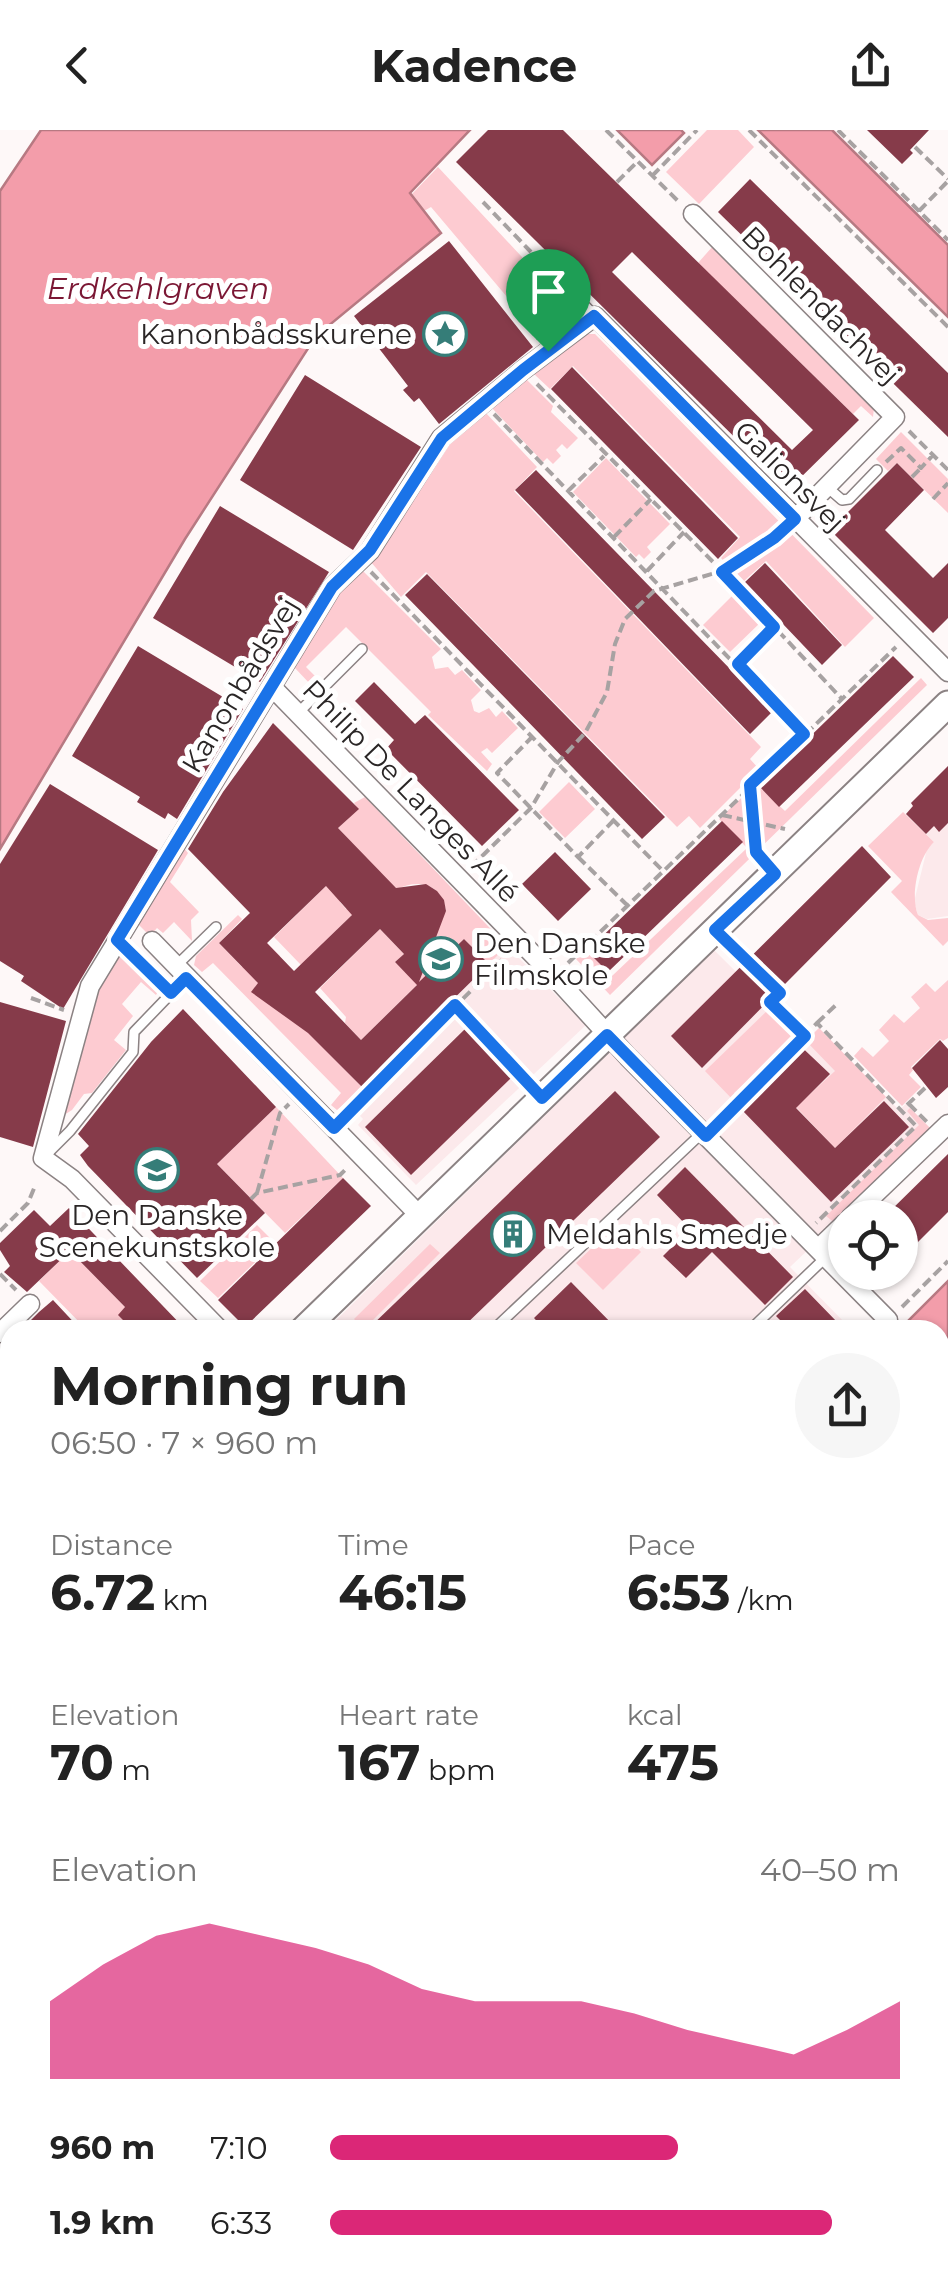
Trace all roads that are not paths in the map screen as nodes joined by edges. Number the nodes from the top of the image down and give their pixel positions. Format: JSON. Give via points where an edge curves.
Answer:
{"nodes":[{"id":1,"x":693,"y":214,"type":"road end"},
{"id":2,"x":541,"y":261,"type":"road end"},
{"id":3,"x":594,"y":316,"type":"junction"},
{"id":4,"x":877,"y":470,"type":"dead end"},
{"id":5,"x":826,"y":486,"type":"junction"},
{"id":6,"x":795,"y":519,"type":"junction"},
{"id":7,"x":362,"y":649,"type":"dead end"},
{"id":8,"x":948,"y":672,"type":"edge"},
{"id":9,"x":272,"y":687,"type":"junction"},
{"id":10,"x":948,"y":704,"type":"edge"},
{"id":11,"x":298,"y":713,"type":"junction"},
{"id":12,"x":216,"y":927,"type":"dead end"},
{"id":13,"x":152,"y":941,"type":"dead end"},
{"id":14,"x":181,"y":972,"type":"junction"},
{"id":15,"x":607,"y":1035,"type":"junction"},
{"id":16,"x":943,"y":1128,"type":"edge"},
{"id":17,"x":704,"y":1134,"type":"junction"},
{"id":18,"x":42,"y":1158,"type":"junction"},
{"id":19,"x":869,"y":1200,"type":"edge"},
{"id":20,"x":421,"y":1216,"type":"junction"},
{"id":21,"x":828,"y":1245,"type":"edge"},
{"id":22,"x":822,"y":1253,"type":"junction"},
{"id":23,"x":30,"y":1304,"type":"road end"},
{"id":24,"x":14,"y":1320,"type":"edge"},
{"id":25,"x":210,"y":1320,"type":"edge"},
{"id":26,"x":313,"y":1320,"type":"edge"},
{"id":27,"x":504,"y":1320,"type":"edge"},
{"id":28,"x":759,"y":1320,"type":"edge"},
{"id":29,"x":888,"y":1320,"type":"road end"}],
"edges":[{"from":1,"to":5,"type":"street","name":"Bohlendachvej","via":[[895,417]]},
{"from":2,"to":3,"type":"lane"},
{"from":3,"to":6,"type":"street","name":"Galionsvej"},
{"from":3,"to":9,"type":"street","name":"Kanonbådsvej","via":[[432,450],[360,561],[338,578]]},
{"from":4,"to":5,"type":"lane","via":[[849,500]]},
{"from":5,"to":6,"type":"street","name":"Bohlendachvej"},
{"from":6,"to":8,"type":"street","name":"Galionsvej"},
{"from":7,"to":11,"type":"lane"},
{"from":9,"to":11,"type":"street","name":"Philip De Langes Allé"},
{"from":9,"to":18,"type":"street","name":"Kanonbådsvej","via":[[90,986]]},
{"from":10,"to":15,"type":"street"},
{"from":11,"to":15,"type":"street","name":"Philip De Langes Allé"},
{"from":12,"to":14,"type":"lane"},
{"from":13,"to":14,"type":"street"},
{"from":14,"to":18,"type":"lane","via":[[171,993],[134,1032],[133,1052]]},
{"from":14,"to":20,"type":"street"},
{"from":15,"to":17,"type":"street","name":"Philip De Langes Allé"},
{"from":15,"to":20,"type":"street"},
{"from":16,"to":19,"type":"street"},
{"from":17,"to":22,"type":"street","name":"Philip De Langes Allé"},
{"from":17,"to":27,"type":"lane"},
{"from":18,"to":25,"type":"street","via":[[72,1179]]},
{"from":20,"to":26,"type":"street"},
{"from":21,"to":22,"type":"street"},
{"from":22,"to":28,"type":"lane"},
{"from":22,"to":29,"type":"street","name":"Philip De Langes Allé"},
{"from":23,"to":24,"type":"street"}]}
